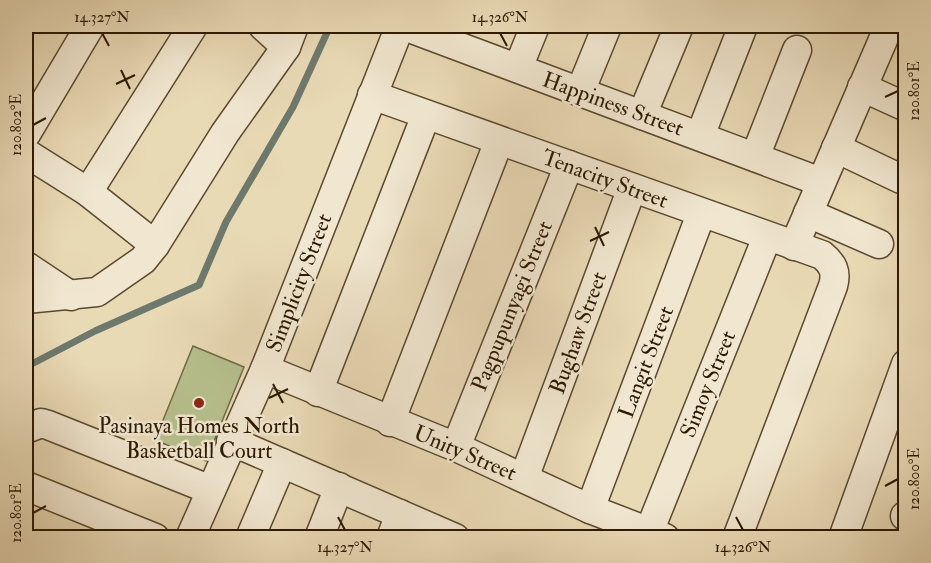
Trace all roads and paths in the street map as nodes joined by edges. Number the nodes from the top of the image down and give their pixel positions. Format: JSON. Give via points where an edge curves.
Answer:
{"nodes":[{"id":1,"x":90,"y":26,"type":"edge"},
{"id":2,"x":193,"y":26,"type":"edge"},
{"id":3,"x":263,"y":26,"type":"edge"},
{"id":4,"x":402,"y":26,"type":"edge"},
{"id":5,"x":535,"y":26,"type":"edge"},
{"id":6,"x":607,"y":26,"type":"edge"},
{"id":7,"x":679,"y":26,"type":"edge"},
{"id":8,"x":743,"y":26,"type":"edge"},
{"id":9,"x":894,"y":30,"type":"edge"},
{"id":10,"x":290,"y":36,"type":"edge"},
{"id":11,"x":463,"y":36,"type":"edge"},
{"id":12,"x":797,"y":50,"type":"dead end"},
{"id":13,"x":518,"y":68,"type":"junction"},
{"id":14,"x":862,"y":87,"type":"junction"},
{"id":15,"x":580,"y":92,"type":"junction"},
{"id":16,"x":372,"y":95,"type":"junction"},
{"id":17,"x":906,"y":107,"type":"edge"},
{"id":18,"x":426,"y":115,"type":"junction"},
{"id":19,"x":642,"y":115,"type":"junction"},
{"id":20,"x":26,"y":134,"type":"edge"},
{"id":21,"x":700,"y":136,"type":"junction"},
{"id":22,"x":499,"y":141,"type":"junction"},
{"id":23,"x":836,"y":148,"type":"junction"},
{"id":24,"x":26,"y":153,"type":"edge"},
{"id":25,"x":755,"y":158,"type":"junction"},
{"id":26,"x":569,"y":165,"type":"junction"},
{"id":27,"x":901,"y":179,"type":"dead end"},
{"id":28,"x":821,"y":182,"type":"junction"},
{"id":29,"x":632,"y":188,"type":"junction"},
{"id":30,"x":88,"y":192,"type":"junction"},
{"id":31,"x":808,"y":213,"type":"junction"},
{"id":32,"x":701,"y":214,"type":"junction"},
{"id":33,"x":766,"y":237,"type":"junction"},
{"id":34,"x":879,"y":244,"type":"dead end"},
{"id":35,"x":155,"y":245,"type":"junction"},
{"id":36,"x":794,"y":246,"type":"junction"},
{"id":37,"x":26,"y":266,"type":"edge"},
{"id":38,"x":71,"y":296,"type":"junction"},
{"id":39,"x":26,"y":299,"type":"edge"},
{"id":40,"x":906,"y":364,"type":"edge"},
{"id":41,"x":265,"y":369,"type":"junction"},
{"id":42,"x":318,"y":392,"type":"junction"},
{"id":43,"x":390,"y":422,"type":"junction"},
{"id":44,"x":26,"y":428,"type":"edge"},
{"id":45,"x":231,"y":441,"type":"junction"},
{"id":46,"x":456,"y":447,"type":"junction"},
{"id":47,"x":282,"y":463,"type":"junction"},
{"id":48,"x":524,"y":478,"type":"junction"},
{"id":49,"x":26,"y":486,"type":"edge"},
{"id":50,"x":339,"y":487,"type":"junction"},
{"id":51,"x":211,"y":490,"type":"junction"},
{"id":52,"x":590,"y":509,"type":"junction"},
{"id":53,"x":395,"y":526,"type":"edge"},
{"id":54,"x":657,"y":535,"type":"edge"},
{"id":55,"x":155,"y":537,"type":"edge"},
{"id":56,"x":190,"y":537,"type":"edge"},
{"id":57,"x":250,"y":537,"type":"edge"},
{"id":58,"x":319,"y":537,"type":"edge"},
{"id":59,"x":455,"y":537,"type":"edge"},
{"id":60,"x":736,"y":537,"type":"edge"},
{"id":61,"x":843,"y":537,"type":"edge"}],
"edges":[{"from":1,"to":20,"type":"street"},
{"from":2,"to":30,"type":"street"},
{"from":3,"to":10,"type":"street"},
{"from":4,"to":11,"type":"street","name":"Happiness Street"},
{"from":4,"to":16,"type":"street","name":"Simplicity Street"},
{"from":5,"to":13,"type":"street"},
{"from":6,"to":15,"type":"street"},
{"from":7,"to":19,"type":"street"},
{"from":8,"to":21,"type":"street"},
{"from":9,"to":14,"type":"street"},
{"from":10,"to":35,"type":"street"},
{"from":11,"to":13,"type":"street","name":"Happiness Street"},
{"from":12,"to":25,"type":"street"},
{"from":13,"to":15,"type":"street","name":"Happiness Street"},
{"from":14,"to":17,"type":"street"},
{"from":14,"to":23,"type":"street"},
{"from":15,"to":19,"type":"street","name":"Happiness Street"},
{"from":16,"to":18,"type":"street","name":"Tenacity Street"},
{"from":16,"to":41,"type":"street","name":"Simplicity Street"},
{"from":18,"to":22,"type":"street","name":"Tenacity Street"},
{"from":18,"to":42,"type":"street"},
{"from":19,"to":21,"type":"street","name":"Happiness Street"},
{"from":21,"to":25,"type":"street","name":"Happiness Street"},
{"from":22,"to":26,"type":"street","name":"Tenacity Street"},
{"from":22,"to":43,"type":"street"},
{"from":23,"to":27,"type":"street"},
{"from":23,"to":28,"type":"street"},
{"from":24,"to":30,"type":"street"},
{"from":25,"to":28,"type":"street","name":"Happiness Street"},
{"from":26,"to":29,"type":"street","name":"Tenacity Street"},
{"from":26,"to":46,"type":"street","name":"Pagpupunyagi Street"},
{"from":28,"to":31,"type":"street"},
{"from":29,"to":32,"type":"street","name":"Tenacity Street"},
{"from":29,"to":48,"type":"street","name":"Bughaw Street"},
{"from":30,"to":35,"type":"street"},
{"from":31,"to":34,"type":"street"},
{"from":31,"to":36,"type":"street"},
{"from":32,"to":33,"type":"street","name":"Tenacity Street"},
{"from":32,"to":52,"type":"street","name":"Langit Street"},
{"from":33,"to":36,"type":"street","name":"Tenacity Street"},
{"from":33,"to":54,"type":"street","name":"Simoy Street"},
{"from":35,"to":38,"type":"street","via":[[143,260],[98,292]]},
{"from":36,"to":60,"type":"street","name":"Tenacity Street","via":[[822,255],[834,267],[833,286]]},
{"from":37,"to":38,"type":"street"},
{"from":38,"to":39,"type":"street"},
{"from":40,"to":61,"type":"street"},
{"from":41,"to":42,"type":"street","name":"Unity Street"},
{"from":41,"to":45,"type":"street","name":"Simplicity Street"},
{"from":42,"to":43,"type":"street","name":"Unity Street"},
{"from":43,"to":46,"type":"street","name":"Unity Street"},
{"from":44,"to":51,"type":"street","via":[[48,424]]},
{"from":45,"to":47,"type":"street"},
{"from":45,"to":51,"type":"street","name":"Simplicity Street"},
{"from":46,"to":48,"type":"street","name":"Unity Street"},
{"from":47,"to":50,"type":"street"},
{"from":47,"to":57,"type":"street"},
{"from":48,"to":52,"type":"street","name":"Unity Street"},
{"from":49,"to":55,"type":"street"},
{"from":50,"to":53,"type":"street"},
{"from":50,"to":58,"type":"street"},
{"from":51,"to":56,"type":"street","name":"Simplicity Street"},
{"from":52,"to":54,"type":"street","name":"Unity Street"},
{"from":53,"to":59,"type":"street"}]}
